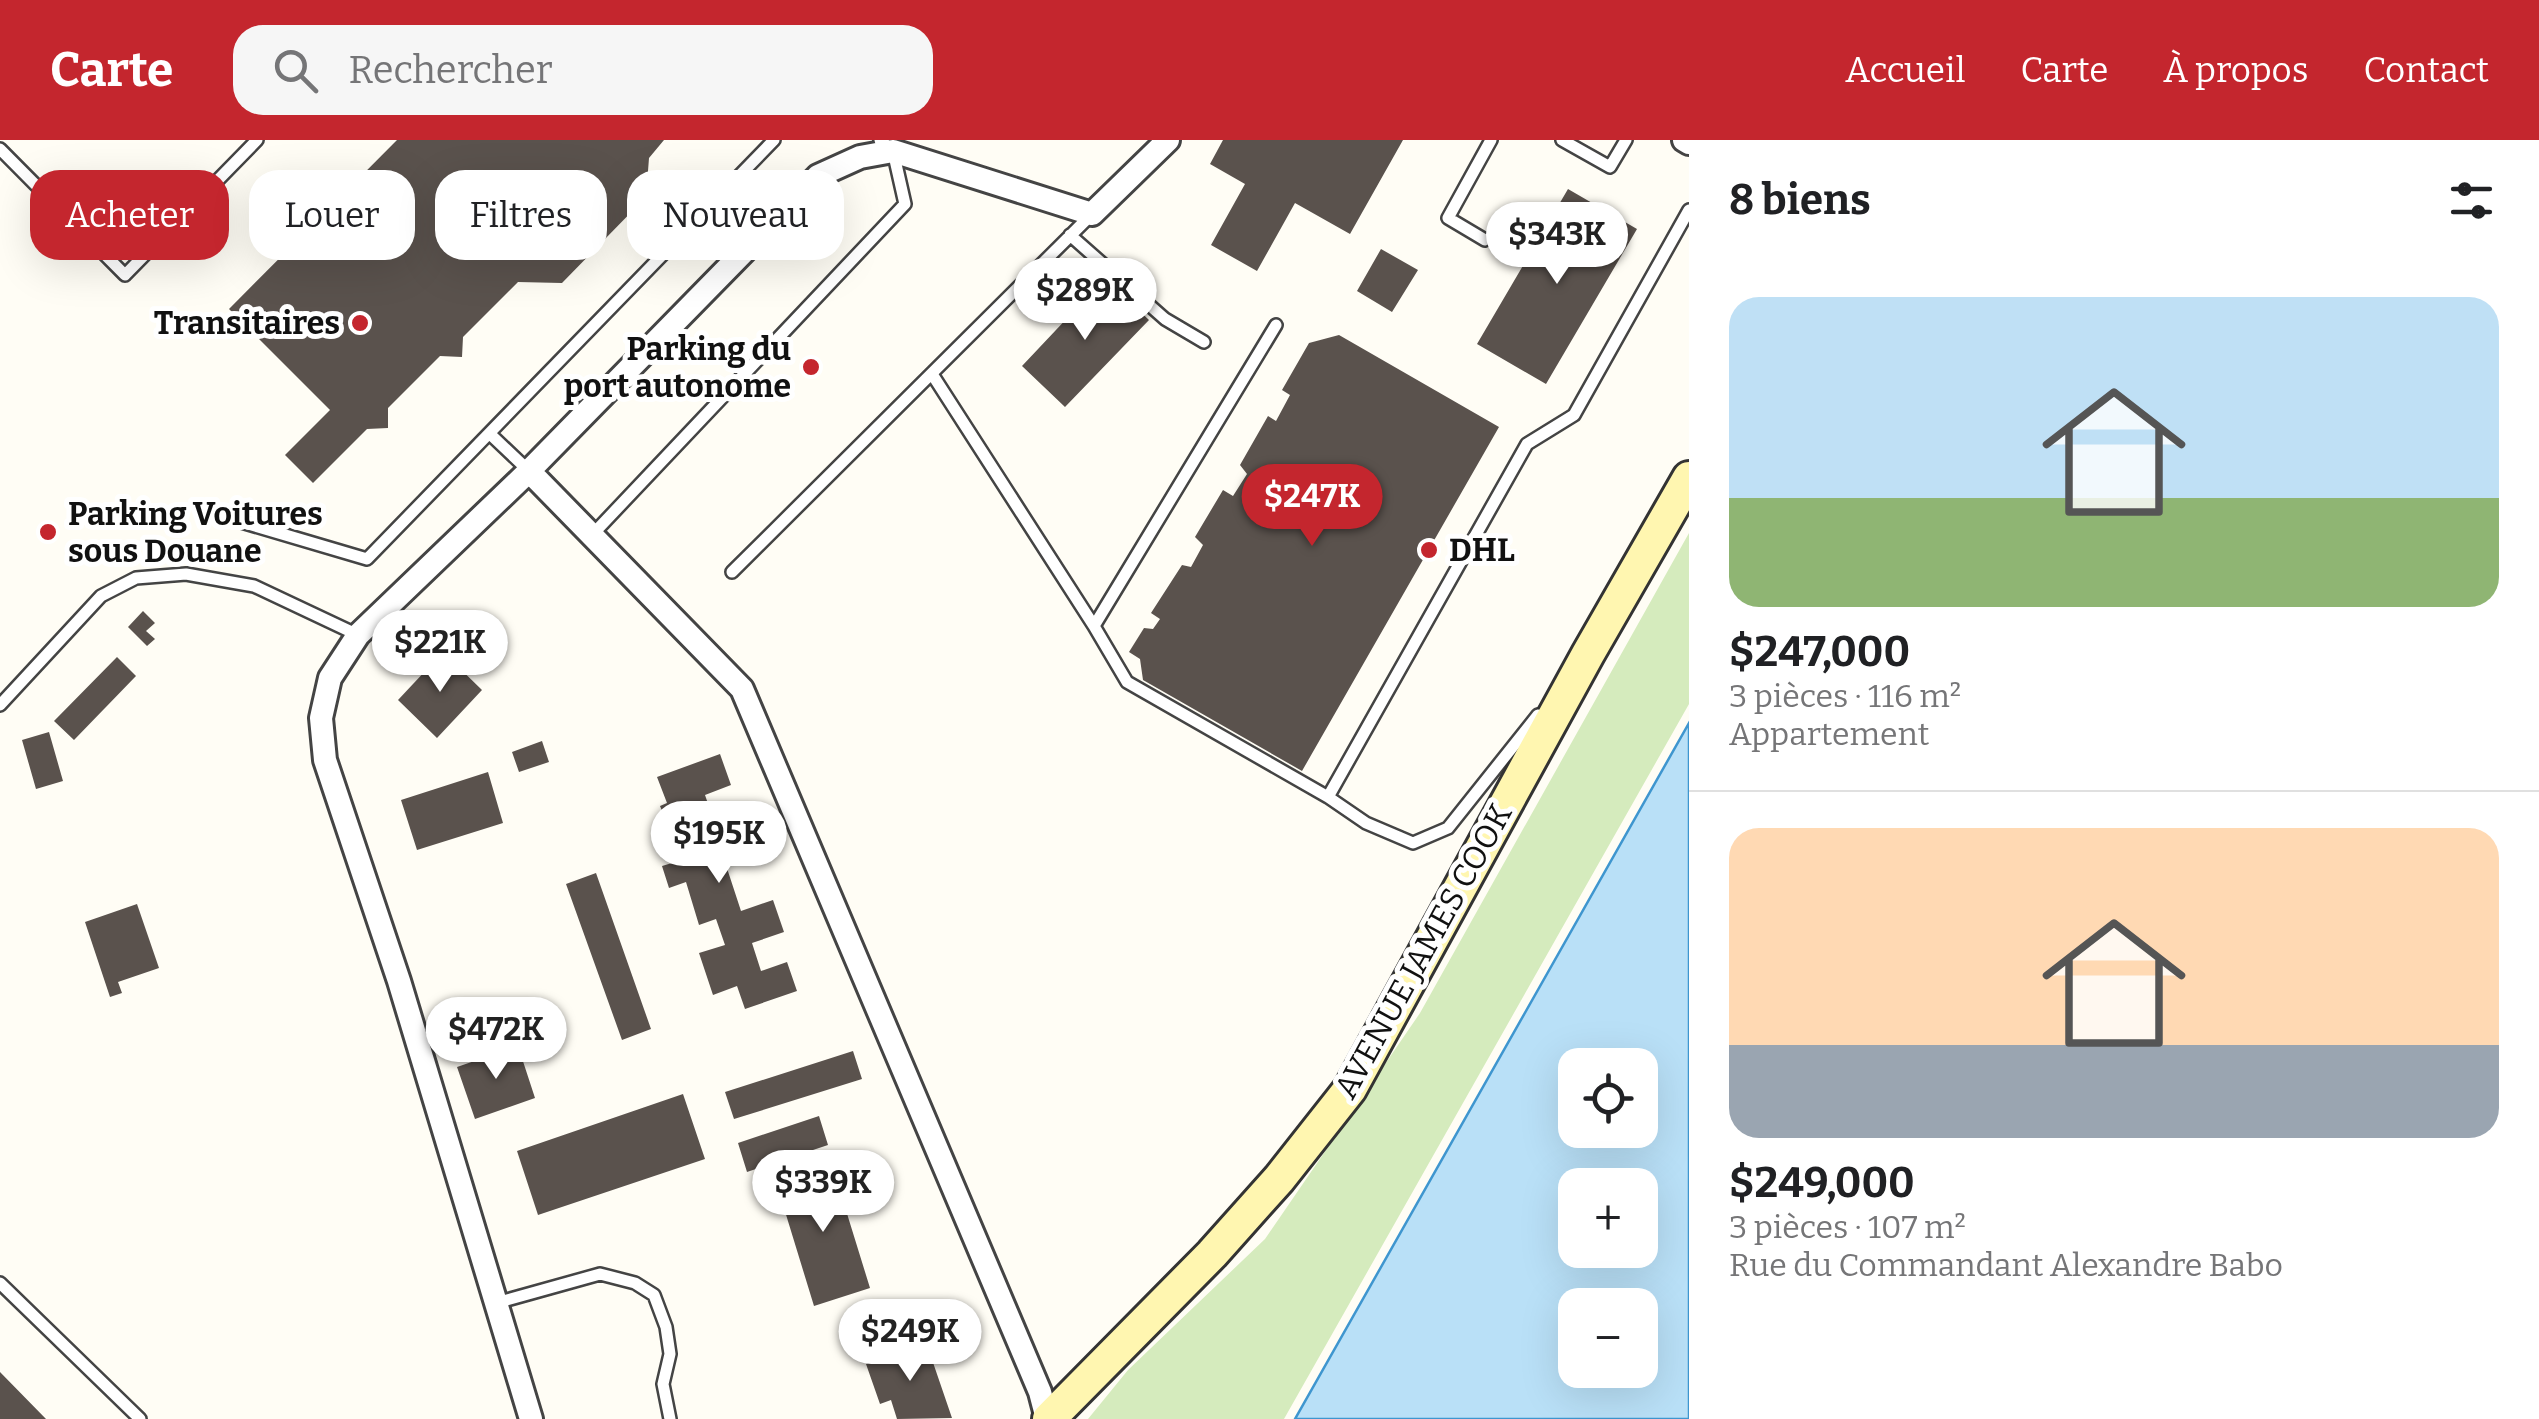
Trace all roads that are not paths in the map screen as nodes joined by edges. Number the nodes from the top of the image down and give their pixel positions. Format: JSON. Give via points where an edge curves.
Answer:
{"nodes":[{"id":1,"x":257,"y":140,"type":"edge"},
{"id":2,"x":774,"y":140,"type":"edge"},
{"id":3,"x":1168,"y":140,"type":"edge"},
{"id":4,"x":1491,"y":140,"type":"edge"},
{"id":5,"x":1562,"y":140,"type":"edge"},
{"id":6,"x":1626,"y":140,"type":"edge"},
{"id":7,"x":886,"y":146,"type":"edge"},
{"id":8,"x":0,"y":149,"type":"edge"},
{"id":9,"x":1689,"y":210,"type":"edge"},
{"id":10,"x":1092,"y":214,"type":"junction"},
{"id":11,"x":1070,"y":236,"type":"junction"},
{"id":12,"x":1486,"y":240,"type":"dead end"},
{"id":13,"x":1276,"y":325,"type":"dead end"},
{"id":14,"x":1204,"y":342,"type":"dead end"},
{"id":15,"x":932,"y":374,"type":"junction"},
{"id":16,"x":490,"y":434,"type":"junction"},
{"id":17,"x":530,"y":472,"type":"junction"},
{"id":18,"x":1689,"y":478,"type":"edge"},
{"id":19,"x":238,"y":521,"type":"dead end"},
{"id":20,"x":593,"y":534,"type":"junction"},
{"id":21,"x":732,"y":572,"type":"dead end"},
{"id":22,"x":1094,"y":626,"type":"junction"},
{"id":23,"x":358,"y":635,"type":"junction"},
{"id":24,"x":1588,"y":654,"type":"junction"},
{"id":25,"x":0,"y":705,"type":"edge"},
{"id":26,"x":1328,"y":798,"type":"junction"},
{"id":27,"x":0,"y":1283,"type":"edge"},
{"id":28,"x":496,"y":1302,"type":"junction"},
{"id":29,"x":140,"y":1419,"type":"edge"},
{"id":30,"x":531,"y":1419,"type":"edge"},
{"id":31,"x":670,"y":1419,"type":"edge"},
{"id":32,"x":1048,"y":1419,"type":"edge"}],
"edges":[{"from":1,"to":8,"type":"lane","via":[[125,275]]},
{"from":2,"to":16,"type":"lane"},
{"from":3,"to":10,"type":"street"},
{"from":4,"to":12,"type":"lane","via":[[1448,218]]},
{"from":5,"to":6,"type":"lane","via":[[1610,167]]},
{"from":7,"to":10,"type":"street"},
{"from":7,"to":17,"type":"street","via":[[818,176]]},
{"from":7,"to":20,"type":"lane","via":[[905,204]]},
{"from":9,"to":26,"type":"lane","via":[[1574,415],[1526,444]]},
{"from":10,"to":11,"type":"lane"},
{"from":11,"to":14,"type":"lane","via":[[1165,318]]},
{"from":11,"to":15,"type":"lane"},
{"from":13,"to":22,"type":"lane"},
{"from":15,"to":21,"type":"lane"},
{"from":15,"to":22,"type":"lane"},
{"from":16,"to":17,"type":"lane"},
{"from":16,"to":19,"type":"lane","via":[[367,558]]},
{"from":17,"to":20,"type":"street"},
{"from":17,"to":23,"type":"street"},
{"from":18,"to":24,"type":"main road","name":"AVENUE JAMES COOK"},
{"from":20,"to":32,"type":"street","via":[[742,689]]},
{"from":22,"to":26,"type":"lane","via":[[1127,682]]},
{"from":23,"to":25,"type":"lane","via":[[254,586],[186,574],[136,578],[101,596]]},
{"from":23,"to":28,"type":"street","via":[[330,678],[321,718],[324,760]]},
{"from":24,"to":26,"type":"lane","via":[[1448,828],[1413,843],[1366,824]]},
{"from":24,"to":32,"type":"main road","name":"AVENUE JAMES COOK","via":[[1350,1090],[1212,1254]]},
{"from":27,"to":29,"type":"lane"},
{"from":28,"to":30,"type":"street"},
{"from":28,"to":31,"type":"lane","via":[[600,1274],[635,1283],[654,1296],[666,1327],[670,1354],[663,1384]]}]}
